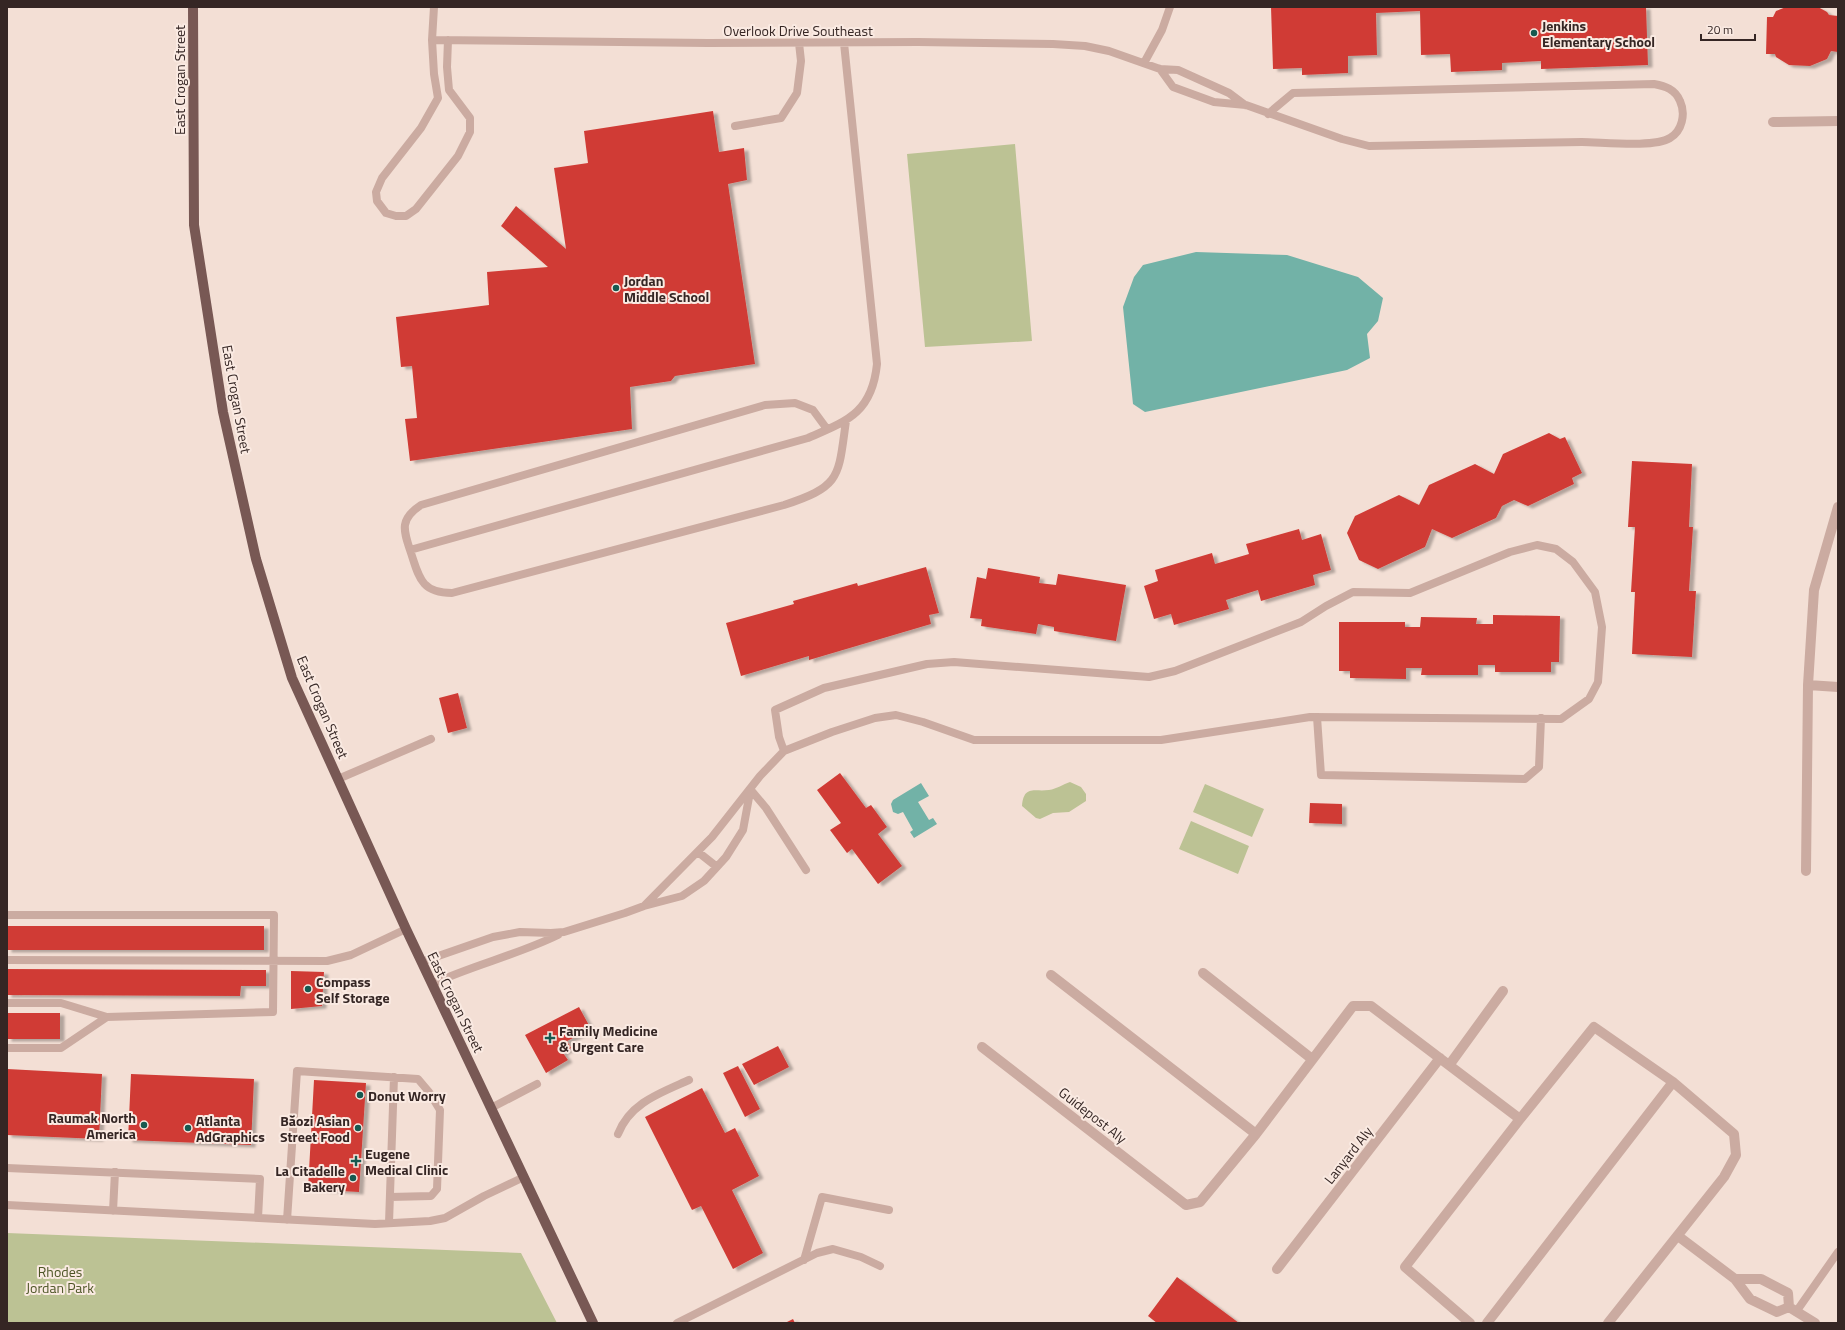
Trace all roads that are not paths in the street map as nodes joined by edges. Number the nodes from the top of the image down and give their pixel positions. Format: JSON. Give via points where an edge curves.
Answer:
{"nodes":[{"id":1,"x":193,"y":7,"type":"edge"},
{"id":2,"x":434,"y":7,"type":"edge"},
{"id":3,"x":1170,"y":7,"type":"edge"},
{"id":4,"x":432,"y":40,"type":"junction"},
{"id":5,"x":448,"y":40,"type":"junction"},
{"id":6,"x":799,"y":43,"type":"junction"},
{"id":7,"x":844,"y":43,"type":"junction"},
{"id":8,"x":1144,"y":62,"type":"junction"},
{"id":9,"x":1160,"y":69,"type":"junction"},
{"id":10,"x":1246,"y":105,"type":"junction"},
{"id":11,"x":1268,"y":114,"type":"junction"},
{"id":12,"x":1838,"y":121,"type":"edge"},
{"id":13,"x":1774,"y":122,"type":"dead end"},
{"id":14,"x":735,"y":126,"type":"dead end"},
{"id":15,"x":846,"y":421,"type":"junction"},
{"id":16,"x":828,"y":429,"type":"junction"},
{"id":17,"x":1838,"y":507,"type":"edge"},
{"id":18,"x":410,"y":550,"type":"junction"},
{"id":19,"x":1808,"y":685,"type":"junction"},
{"id":20,"x":1838,"y":687,"type":"edge"},
{"id":21,"x":1317,"y":717,"type":"junction"},
{"id":22,"x":1541,"y":718,"type":"junction"},
{"id":23,"x":431,"y":739,"type":"dead end"},
{"id":24,"x":784,"y":752,"type":"junction"},
{"id":25,"x":338,"y":779,"type":"junction"},
{"id":26,"x":750,"y":789,"type":"junction"},
{"id":27,"x":698,"y":852,"type":"junction"},
{"id":28,"x":717,"y":867,"type":"junction"},
{"id":29,"x":806,"y":870,"type":"dead end"},
{"id":30,"x":1806,"y":871,"type":"dead end"},
{"id":31,"x":644,"y":906,"type":"junction"},
{"id":32,"x":7,"y":915,"type":"edge"},
{"id":33,"x":406,"y":929,"type":"junction"},
{"id":34,"x":564,"y":932,"type":"junction"},
{"id":35,"x":7,"y":960,"type":"edge"},
{"id":36,"x":274,"y":960,"type":"junction"},
{"id":37,"x":421,"y":962,"type":"junction"},
{"id":38,"x":1202,"y":973,"type":"dead end"},
{"id":39,"x":1051,"y":975,"type":"dead end"},
{"id":40,"x":432,"y":984,"type":"junction"},
{"id":41,"x":1503,"y":991,"type":"dead end"},
{"id":42,"x":7,"y":1003,"type":"edge"},
{"id":43,"x":107,"y":1017,"type":"junction"},
{"id":44,"x":982,"y":1047,"type":"dead end"},
{"id":45,"x":7,"y":1048,"type":"edge"},
{"id":46,"x":1440,"y":1058,"type":"junction"},
{"id":47,"x":1312,"y":1059,"type":"junction"},
{"id":48,"x":1450,"y":1064,"type":"junction"},
{"id":49,"x":394,"y":1077,"type":"junction"},
{"id":50,"x":689,"y":1080,"type":"dead end"},
{"id":51,"x":1673,"y":1082,"type":"junction"},
{"id":52,"x":537,"y":1084,"type":"dead end"},
{"id":53,"x":491,"y":1108,"type":"junction"},
{"id":54,"x":1520,"y":1119,"type":"junction"},
{"id":55,"x":618,"y":1134,"type":"dead end"},
{"id":56,"x":1256,"y":1134,"type":"junction"},
{"id":57,"x":7,"y":1168,"type":"edge"},
{"id":58,"x":115,"y":1172,"type":"junction"},
{"id":59,"x":524,"y":1177,"type":"junction"},
{"id":60,"x":390,"y":1197,"type":"junction"},
{"id":61,"x":7,"y":1205,"type":"edge"},
{"id":62,"x":889,"y":1210,"type":"dead end"},
{"id":63,"x":113,"y":1211,"type":"junction"},
{"id":64,"x":258,"y":1218,"type":"junction"},
{"id":65,"x":287,"y":1220,"type":"junction"},
{"id":66,"x":389,"y":1223,"type":"junction"},
{"id":67,"x":1678,"y":1236,"type":"junction"},
{"id":68,"x":1838,"y":1252,"type":"edge"},
{"id":69,"x":804,"y":1260,"type":"junction"},
{"id":70,"x":880,"y":1266,"type":"dead end"},
{"id":71,"x":1277,"y":1269,"type":"dead end"},
{"id":72,"x":1735,"y":1279,"type":"junction"},
{"id":73,"x":1793,"y":1309,"type":"junction"},
{"id":74,"x":593,"y":1323,"type":"edge"},
{"id":75,"x":677,"y":1323,"type":"edge"},
{"id":76,"x":1470,"y":1323,"type":"edge"},
{"id":77,"x":1487,"y":1323,"type":"edge"},
{"id":78,"x":1608,"y":1323,"type":"edge"},
{"id":79,"x":1815,"y":1323,"type":"edge"}],
"edges":[{"from":1,"to":25,"type":"main road","name":"East Crogan Street","via":[[194,225],[223,412],[256,559],[292,678]]},
{"from":2,"to":4,"type":"lane"},
{"from":3,"to":8,"type":"lane","via":[[1162,30]]},
{"from":4,"to":5,"type":"lane","name":"Overlook Drive Southeast"},
{"from":4,"to":5,"type":"lane","via":[[438,98],[421,128],[382,178],[376,192],[377,201],[386,213],[396,216],[406,216],[416,209],[458,156],[470,132],[470,118],[449,90]]},
{"from":5,"to":6,"type":"lane","name":"Overlook Drive Southeast"},
{"from":6,"to":7,"type":"lane","name":"Overlook Drive Southeast"},
{"from":6,"to":14,"type":"lane","via":[[801,61],[798,93],[781,118]]},
{"from":7,"to":8,"type":"lane","name":"Overlook Drive Southeast","via":[[1085,46]]},
{"from":7,"to":15,"type":"lane","via":[[877,364],[871,392],[857,413]]},
{"from":8,"to":9,"type":"lane","name":"Overlook Drive Southeast"},
{"from":9,"to":10,"type":"lane","via":[[1178,70],[1229,93]]},
{"from":9,"to":10,"type":"lane","via":[[1173,87],[1214,102]]},
{"from":10,"to":11,"type":"lane"},
{"from":11,"to":11,"type":"lane","via":[[1342,140],[1369,146],[1653,143],[1669,139],[1677,132],[1683,120],[1680,99],[1672,90],[1654,84],[1293,93]]},
{"from":12,"to":13,"type":"street"},
{"from":15,"to":16,"type":"lane"},
{"from":15,"to":18,"type":"lane","via":[[839,468],[830,483],[812,496],[784,505],[452,593],[439,593],[424,585]]},
{"from":16,"to":18,"type":"lane","via":[[808,438]]},
{"from":16,"to":18,"type":"lane","via":[[813,410],[795,403],[765,405],[636,442],[421,505],[412,510],[406,520],[404,530]]},
{"from":17,"to":19,"type":"street","via":[[1814,590]]},
{"from":19,"to":20,"type":"street"},
{"from":19,"to":30,"type":"street"},
{"from":21,"to":22,"type":"lane"},
{"from":21,"to":22,"type":"lane","via":[[1321,775],[1525,779],[1539,767]]},
{"from":21,"to":24,"type":"lane","via":[[1161,740],[974,740],[896,715],[876,718],[832,732]]},
{"from":22,"to":24,"type":"lane","via":[[1561,719],[1589,700],[1598,682],[1602,627],[1595,592],[1573,562],[1556,549],[1537,545],[1510,552],[1410,593],[1353,592],[1301,622],[1175,671],[1149,677],[954,662],[927,664],[824,688],[775,710]]},
{"from":23,"to":25,"type":"lane"},
{"from":24,"to":26,"type":"lane"},
{"from":25,"to":33,"type":"main road","name":"East Crogan Street"},
{"from":26,"to":27,"type":"lane"},
{"from":26,"to":28,"type":"lane","via":[[743,830],[726,858]]},
{"from":26,"to":29,"type":"lane","via":[[766,808]]},
{"from":27,"to":28,"type":"lane"},
{"from":27,"to":31,"type":"lane"},
{"from":28,"to":31,"type":"lane","via":[[704,881],[682,896]]},
{"from":31,"to":34,"type":"lane"},
{"from":32,"to":36,"type":"lane","via":[[274,915]]},
{"from":33,"to":36,"type":"lane","via":[[338,959]]},
{"from":33,"to":37,"type":"main road","name":"East Crogan Street"},
{"from":34,"to":37,"type":"lane","via":[[520,932],[493,937]]},
{"from":34,"to":40,"type":"lane","via":[[522,951],[471,967]]},
{"from":35,"to":36,"type":"lane"},
{"from":36,"to":43,"type":"lane","via":[[273,1012]]},
{"from":37,"to":40,"type":"main road","name":"East Crogan Street"},
{"from":38,"to":47,"type":"street"},
{"from":39,"to":56,"type":"street"},
{"from":40,"to":53,"type":"main road","name":"East Crogan Street"},
{"from":41,"to":48,"type":"street"},
{"from":42,"to":43,"type":"lane","via":[[61,1003]]},
{"from":43,"to":45,"type":"lane","via":[[61,1048]]},
{"from":44,"to":56,"type":"street","name":"Guidepost Aly","via":[[1186,1205],[1200,1202]]},
{"from":46,"to":47,"type":"street","via":[[1371,1006],[1353,1006]]},
{"from":46,"to":48,"type":"street"},
{"from":46,"to":71,"type":"street","name":"Lanyard Aly"},
{"from":47,"to":56,"type":"street"},
{"from":48,"to":54,"type":"street"},
{"from":49,"to":60,"type":"lane"},
{"from":49,"to":60,"type":"lane","via":[[418,1079],[440,1110],[437,1189],[431,1196]]},
{"from":49,"to":65,"type":"lane","via":[[297,1071]]},
{"from":50,"to":55,"type":"lane","via":[[634,1108],[623,1121]]},
{"from":51,"to":54,"type":"street","via":[[1594,1027]]},
{"from":51,"to":67,"type":"street","via":[[1734,1134],[1736,1155],[1724,1177]]},
{"from":51,"to":77,"type":"street"},
{"from":52,"to":53,"type":"lane"},
{"from":53,"to":59,"type":"main road","name":"East Crogan Street"},
{"from":54,"to":76,"type":"street","via":[[1406,1267]]},
{"from":57,"to":58,"type":"lane"},
{"from":58,"to":63,"type":"lane"},
{"from":58,"to":64,"type":"lane","via":[[260,1179]]},
{"from":59,"to":66,"type":"lane","via":[[445,1218]]},
{"from":59,"to":74,"type":"main road","name":"East Crogan Street"},
{"from":60,"to":66,"type":"lane"},
{"from":61,"to":63,"type":"lane"},
{"from":62,"to":69,"type":"lane","via":[[822,1197]]},
{"from":63,"to":64,"type":"lane"},
{"from":64,"to":65,"type":"lane"},
{"from":65,"to":66,"type":"lane"},
{"from":67,"to":72,"type":"street"},
{"from":67,"to":78,"type":"street"},
{"from":68,"to":73,"type":"lane"},
{"from":69,"to":70,"type":"lane","via":[[833,1249],[861,1257]]},
{"from":69,"to":75,"type":"lane"},
{"from":72,"to":73,"type":"street","via":[[1750,1299],[1777,1312]]},
{"from":72,"to":73,"type":"street","via":[[1761,1279],[1788,1293]]},
{"from":73,"to":79,"type":"street"}]}
